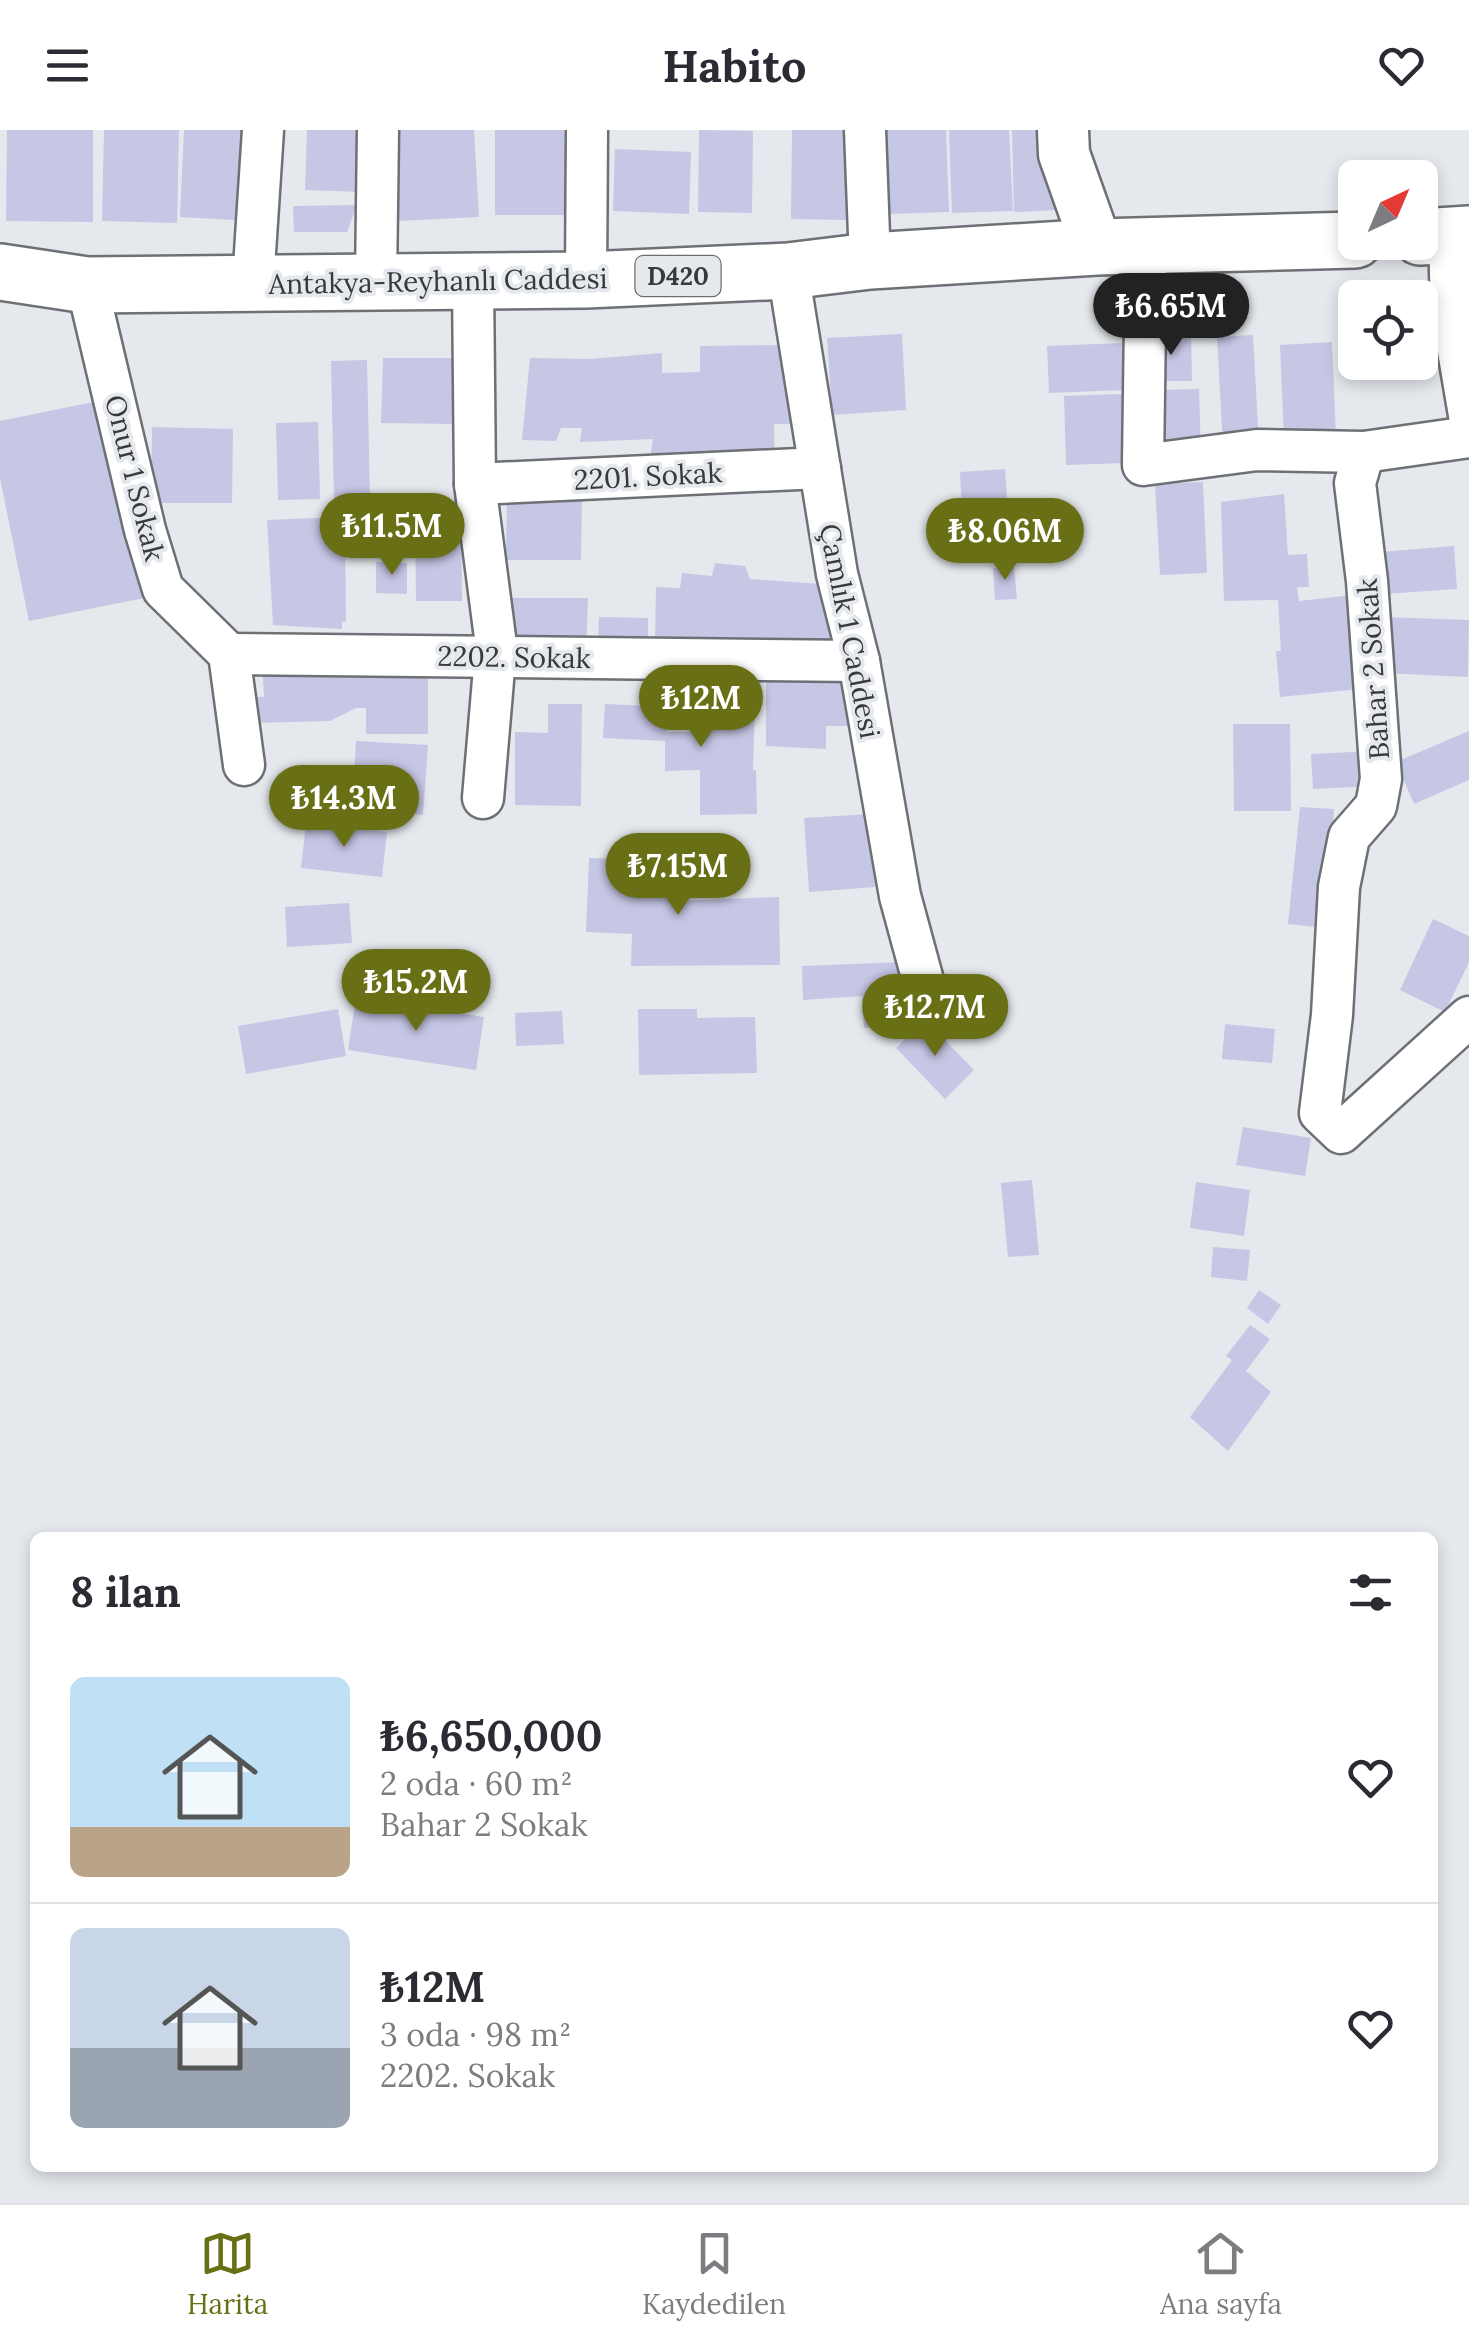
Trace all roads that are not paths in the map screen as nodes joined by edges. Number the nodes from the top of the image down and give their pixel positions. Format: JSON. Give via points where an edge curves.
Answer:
{"nodes":[{"id":1,"x":263,"y":130,"type":"edge"},
{"id":2,"x":378,"y":130,"type":"edge"},
{"id":3,"x":587,"y":130,"type":"edge"},
{"id":4,"x":865,"y":130,"type":"edge"},
{"id":5,"x":1062,"y":130,"type":"edge"},
{"id":6,"x":1446,"y":236,"type":"edge"},
{"id":7,"x":1338,"y":241,"type":"edge"},
{"id":8,"x":1121,"y":248,"type":"junction"},
{"id":9,"x":870,"y":261,"type":"junction"},
{"id":10,"x":788,"y":271,"type":"junction"},
{"id":11,"x":0,"y":272,"type":"edge"},
{"id":12,"x":586,"y":280,"type":"junction"},
{"id":13,"x":472,"y":281,"type":"junction"},
{"id":14,"x":376,"y":282,"type":"junction"},
{"id":15,"x":253,"y":283,"type":"junction"},
{"id":16,"x":87,"y":285,"type":"junction"},
{"id":17,"x":1469,"y":415,"type":"edge"},
{"id":18,"x":1469,"y":437,"type":"edge"},
{"id":19,"x":1364,"y":452,"type":"junction"},
{"id":20,"x":820,"y":468,"type":"junction"},
{"id":21,"x":475,"y":484,"type":"junction"},
{"id":22,"x":229,"y":654,"type":"junction"},
{"id":23,"x":494,"y":657,"type":"junction"},
{"id":24,"x":858,"y":662,"type":"junction"},
{"id":25,"x":244,"y":765,"type":"dead end"},
{"id":26,"x":484,"y":798,"type":"dead end"},
{"id":27,"x":925,"y":988,"type":"dead end"},
{"id":28,"x":1469,"y":1017,"type":"edge"}],
"edges":[{"from":1,"to":15,"type":"street"},
{"from":2,"to":14,"type":"street"},
{"from":3,"to":12,"type":"street"},
{"from":4,"to":9,"type":"street"},
{"from":5,"to":8,"type":"street","via":[[1064,154]]},
{"from":6,"to":17,"type":"street"},
{"from":7,"to":8,"type":"main road","name":"Antakya-Reyhanlı Caddesi","number":"D420"},
{"from":8,"to":9,"type":"main road","name":"Antakya-Reyhanlı Caddesi","number":"D420"},
{"from":8,"to":19,"type":"street","via":[[1143,465],[1257,450]]},
{"from":9,"to":10,"type":"main road","name":"Antakya-Reyhanlı Caddesi","number":"D420"},
{"from":10,"to":12,"type":"main road","name":"Antakya-Reyhanlı Caddesi","number":"D420"},
{"from":10,"to":20,"type":"street","name":"Çamlık 1 Caddesi"},
{"from":11,"to":16,"type":"main road","name":"Antakya-Reyhanlı Caddesi","number":"D420"},
{"from":12,"to":13,"type":"main road","name":"Antakya-Reyhanlı Caddesi","number":"D420"},
{"from":13,"to":14,"type":"main road","name":"Antakya-Reyhanlı Caddesi","number":"D420"},
{"from":13,"to":21,"type":"street"},
{"from":14,"to":15,"type":"main road","name":"Antakya-Reyhanlı Caddesi","number":"D420"},
{"from":15,"to":16,"type":"main road","name":"Antakya-Reyhanlı Caddesi","number":"D420"},
{"from":16,"to":22,"type":"street","name":"Onur 1 Sokak","via":[[162,589]]},
{"from":18,"to":19,"type":"street"},
{"from":19,"to":28,"type":"street","name":"Bahar 2 Sokak","via":[[1355,483],[1381,779],[1376,806],[1349,837],[1339,887],[1320,1112],[1341,1134]]},
{"from":20,"to":21,"type":"street","name":"2201. Sokak"},
{"from":20,"to":24,"type":"street","name":"Çamlık 1 Caddesi"},
{"from":21,"to":23,"type":"street"},
{"from":22,"to":23,"type":"street","name":"2202. Sokak"},
{"from":22,"to":25,"type":"street"},
{"from":23,"to":24,"type":"street","name":"2202. Sokak"},
{"from":23,"to":26,"type":"street"},
{"from":24,"to":27,"type":"street","name":"Çamlık 1 Caddesi","via":[[900,896]]}]}
